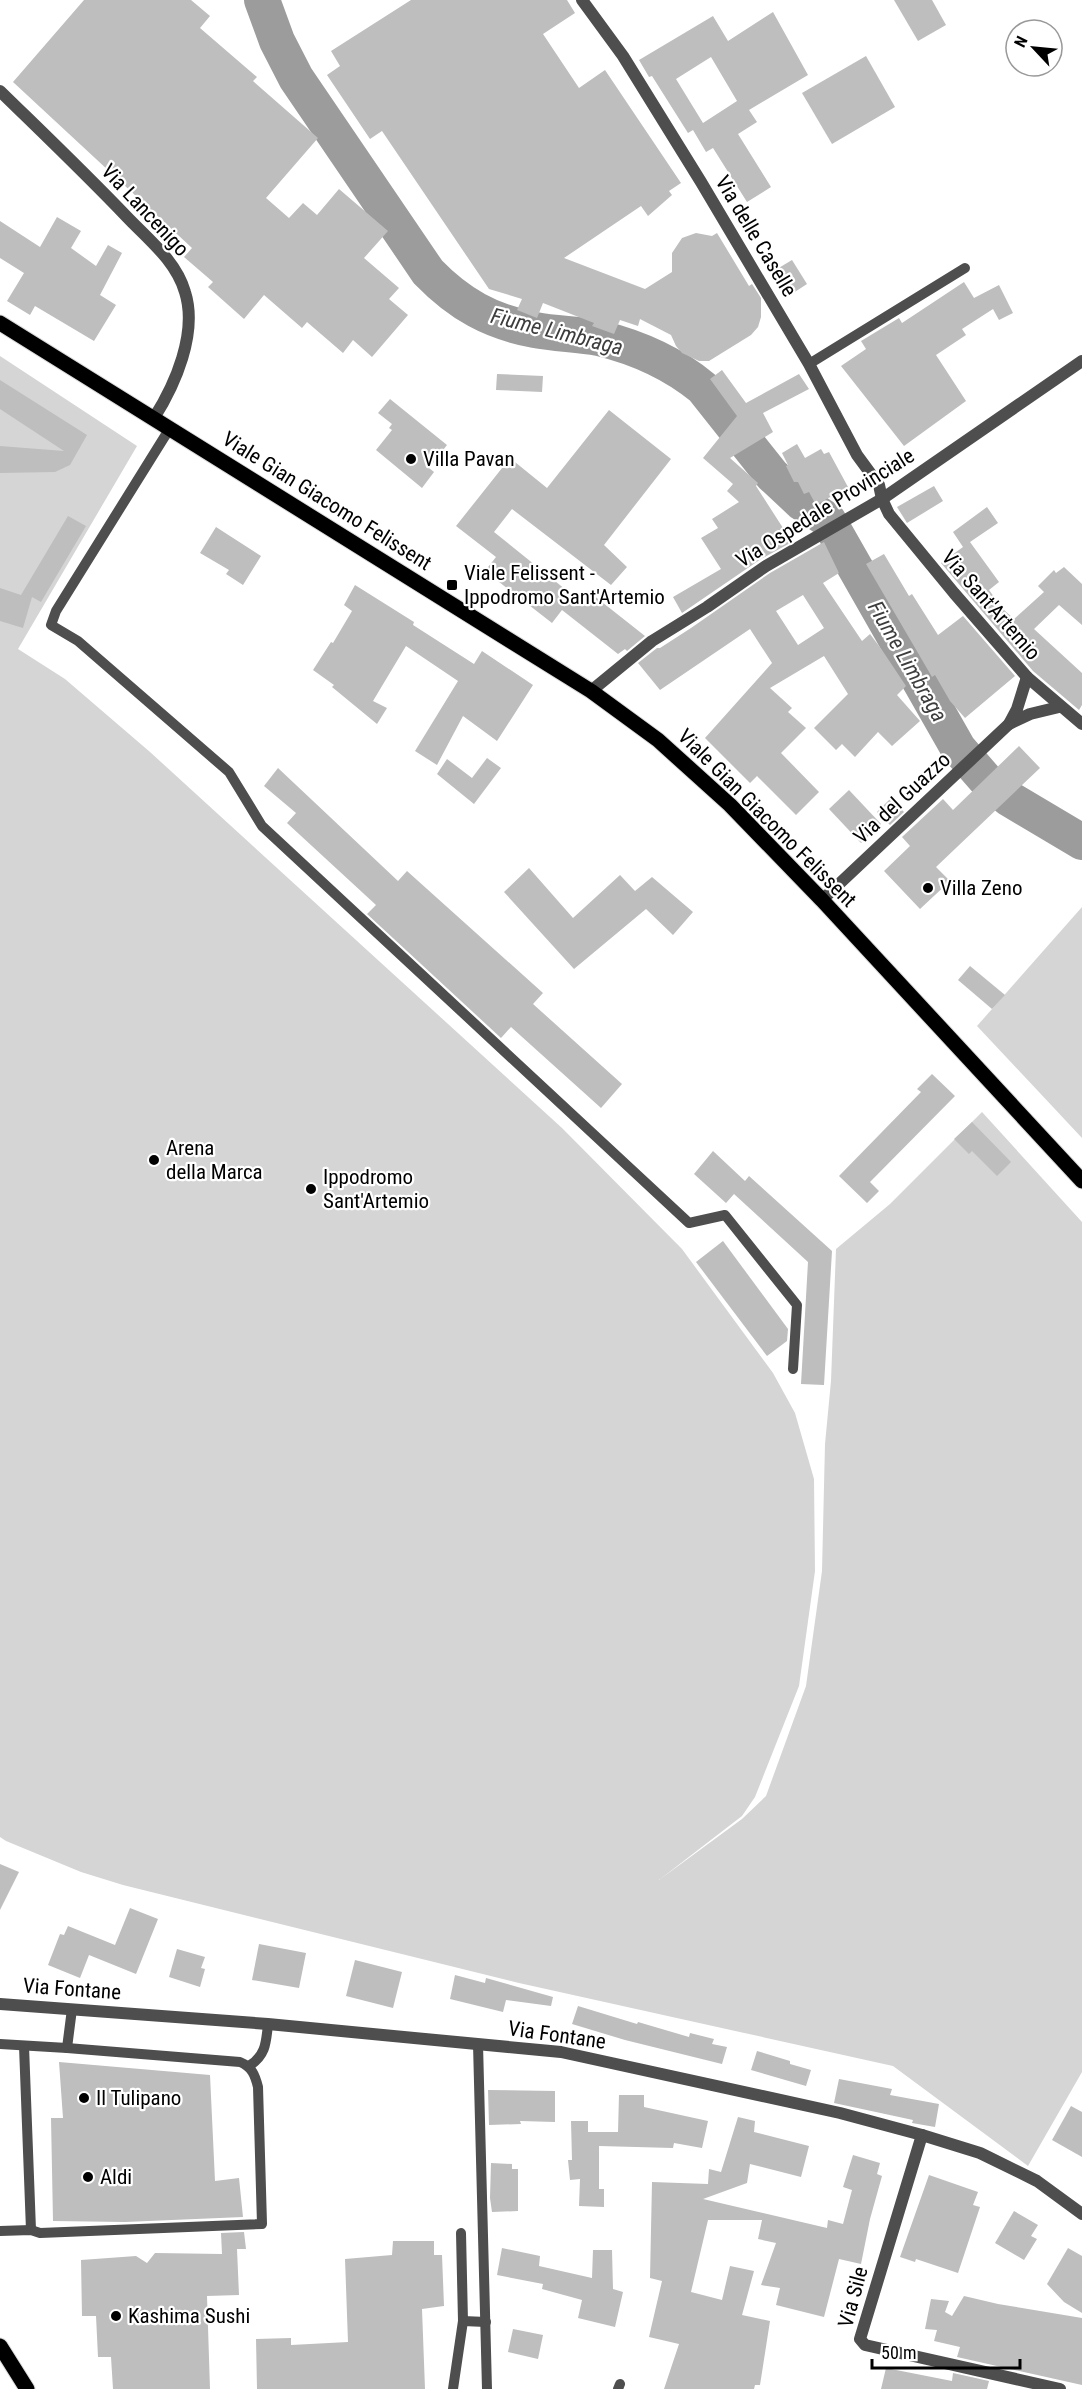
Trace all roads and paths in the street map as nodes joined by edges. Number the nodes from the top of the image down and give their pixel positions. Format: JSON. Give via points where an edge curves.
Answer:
{"nodes":[{"id":1,"x":582,"y":0,"type":"edge"},
{"id":2,"x":0,"y":91,"type":"edge"},
{"id":3,"x":965,"y":268,"type":"dead end"},
{"id":4,"x":0,"y":323,"type":"edge"},
{"id":5,"x":1082,"y":361,"type":"edge"},
{"id":6,"x":809,"y":364,"type":"junction"},
{"id":7,"x":154,"y":418,"type":"junction"},
{"id":8,"x":170,"y":428,"type":"junction"},
{"id":9,"x":882,"y":499,"type":"junction"},
{"id":10,"x":1027,"y":677,"type":"junction"},
{"id":11,"x":591,"y":691,"type":"junction"},
{"id":12,"x":1059,"y":707,"type":"junction"},
{"id":13,"x":1009,"y":724,"type":"junction"},
{"id":14,"x":1082,"y":724,"type":"edge"},
{"id":15,"x":822,"y":900,"type":"junction"},
{"id":16,"x":1082,"y":1180,"type":"edge"},
{"id":17,"x":793,"y":1369,"type":"dead end"},
{"id":18,"x":0,"y":2004,"type":"edge"},
{"id":19,"x":72,"y":2009,"type":"junction"},
{"id":20,"x":268,"y":2024,"type":"junction"},
{"id":21,"x":0,"y":2044,"type":"edge"},
{"id":22,"x":477,"y":2044,"type":"junction"},
{"id":23,"x":24,"y":2046,"type":"junction"},
{"id":24,"x":67,"y":2048,"type":"junction"},
{"id":25,"x":249,"y":2066,"type":"junction"},
{"id":26,"x":922,"y":2135,"type":"junction"},
{"id":27,"x":1082,"y":2214,"type":"edge"},
{"id":28,"x":0,"y":2230,"type":"edge"},
{"id":29,"x":31,"y":2230,"type":"junction"},
{"id":30,"x":461,"y":2233,"type":"dead end"},
{"id":31,"x":463,"y":2321,"type":"junction"},
{"id":32,"x":486,"y":2322,"type":"junction"},
{"id":33,"x":0,"y":2346,"type":"edge"},
{"id":34,"x":27,"y":2389,"type":"edge"},
{"id":35,"x":453,"y":2389,"type":"edge"},
{"id":36,"x":487,"y":2389,"type":"edge"},
{"id":37,"x":1060,"y":2389,"type":"edge"}],
"edges":[{"from":1,"to":6,"type":"street","name":"Via delle Caselle","via":[[647,93]]},
{"from":2,"to":7,"type":"street","name":"Via Lancenigo","via":[[175,267],[186,294],[188,322],[180,366]]},
{"from":3,"to":6,"type":"lane"},
{"from":4,"to":7,"type":"main road","name":"Viale Gian Giacomo Felissent"},
{"from":5,"to":9,"type":"street","name":"Via Ospedale Provinciale"},
{"from":6,"to":9,"type":"street","name":"Via delle Caselle","via":[[857,455],[879,485]]},
{"from":7,"to":8,"type":"main road","name":"Viale Gian Giacomo Felissent"},
{"from":8,"to":11,"type":"main road","name":"Viale Gian Giacomo Felissent"},
{"from":8,"to":17,"type":"lane","via":[[51,625],[78,641],[229,771],[262,826],[689,1223],[725,1215],[797,1305]]},
{"from":9,"to":10,"type":"street","name":"Via Sant'Artemio","via":[[954,594]]},
{"from":9,"to":11,"type":"street","name":"Via Ospedale Provinciale","via":[[766,566],[652,641]]},
{"from":10,"to":12,"type":"street","name":"Via Sant'Artemio"},
{"from":10,"to":13,"type":"street","name":"Via del Guazzo"},
{"from":11,"to":15,"type":"main road","name":"Viale Gian Giacomo Felissent","via":[[691,767]]},
{"from":12,"to":13,"type":"street","name":"Via del Guazzo"},
{"from":12,"to":14,"type":"street","name":"Via Sant'Artemio"},
{"from":13,"to":15,"type":"street","name":"Via del Guazzo"},
{"from":15,"to":16,"type":"main road","name":"Viale Gian Giacomo Felissent"},
{"from":18,"to":19,"type":"street","name":"Via Fontane"},
{"from":19,"to":20,"type":"street","name":"Via Fontane"},
{"from":19,"to":24,"type":"lane"},
{"from":20,"to":22,"type":"street","name":"Via Fontane"},
{"from":20,"to":25,"type":"lane","via":[[266,2046]]},
{"from":21,"to":23,"type":"lane"},
{"from":22,"to":26,"type":"street","name":"Via Fontane","via":[[561,2052]]},
{"from":22,"to":32,"type":"lane"},
{"from":23,"to":24,"type":"lane"},
{"from":23,"to":29,"type":"lane"},
{"from":24,"to":25,"type":"lane","via":[[240,2062]]},
{"from":25,"to":29,"type":"lane","via":[[258,2087],[262,2224],[40,2233]]},
{"from":26,"to":27,"type":"street","name":"Via Fontane","via":[[980,2153],[1037,2181]]},
{"from":26,"to":37,"type":"street","name":"Via Sile","via":[[860,2338],[865,2345]]},
{"from":28,"to":29,"type":"lane"},
{"from":30,"to":31,"type":"lane"},
{"from":31,"to":32,"type":"lane"},
{"from":31,"to":35,"type":"lane"},
{"from":32,"to":36,"type":"lane"},
{"from":33,"to":34,"type":"main road"}]}
